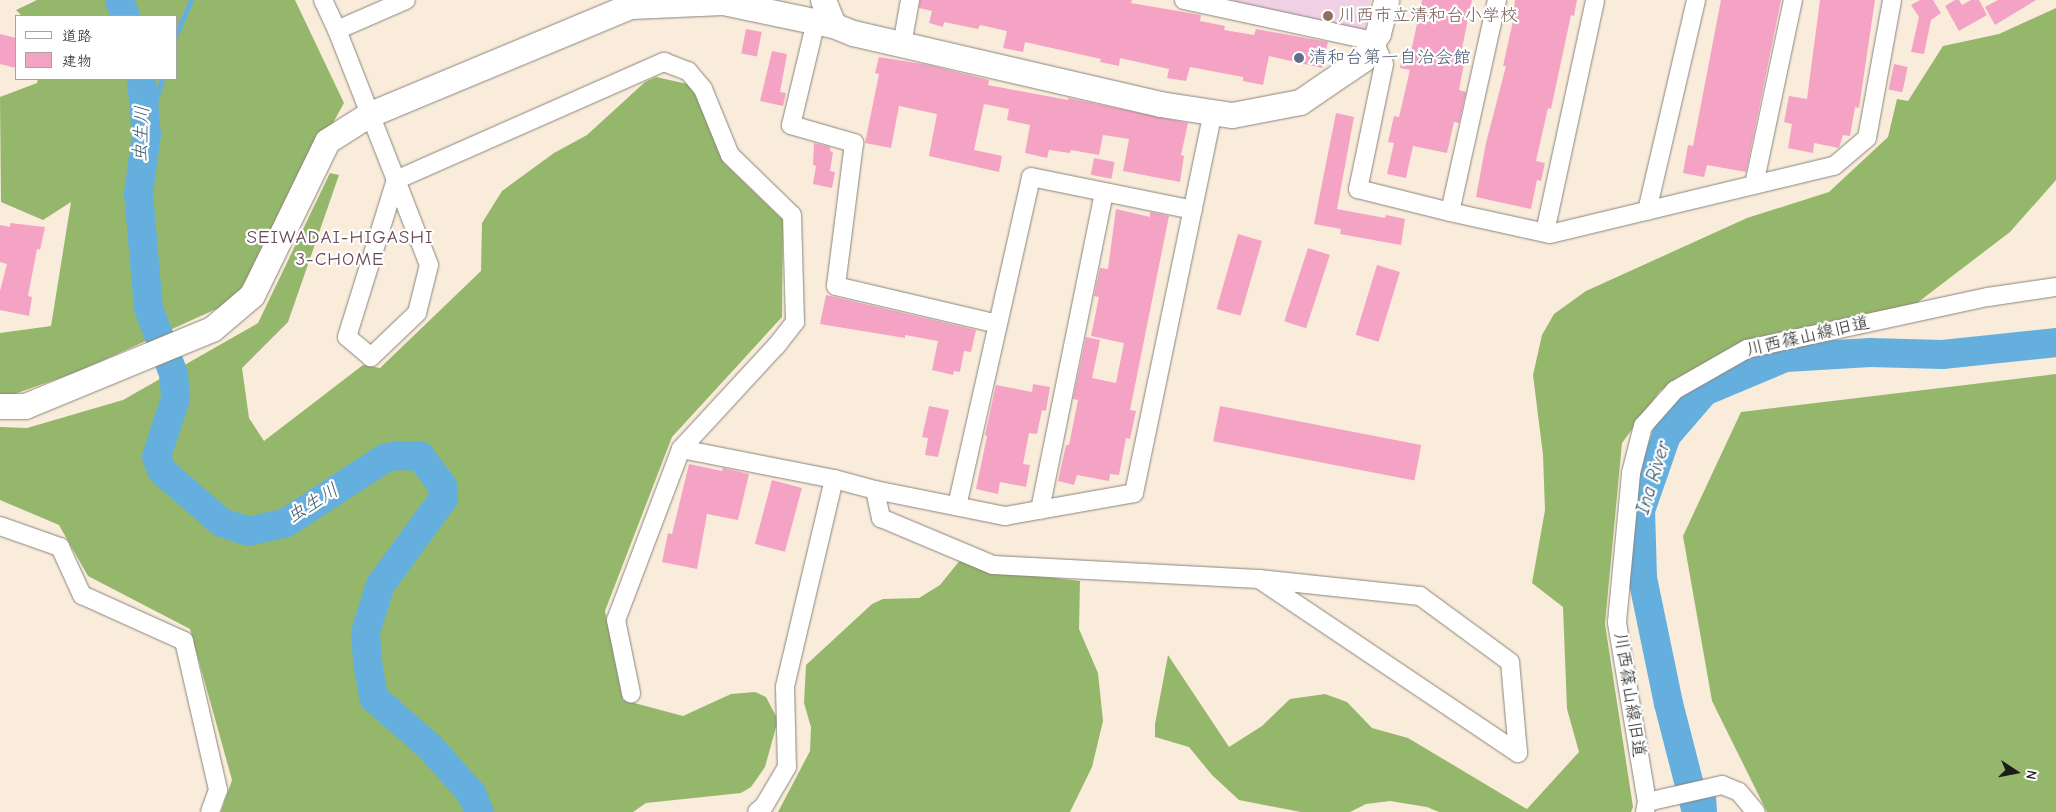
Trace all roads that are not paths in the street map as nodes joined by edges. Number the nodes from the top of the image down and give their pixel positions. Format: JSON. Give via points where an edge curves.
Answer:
{"nodes":[{"id":1,"x":323,"y":0,"type":"edge"},
{"id":2,"x":406,"y":0,"type":"edge"},
{"id":3,"x":910,"y":0,"type":"edge"},
{"id":4,"x":1184,"y":0,"type":"edge"},
{"id":5,"x":1386,"y":0,"type":"edge"},
{"id":6,"x":1497,"y":0,"type":"edge"},
{"id":7,"x":1595,"y":0,"type":"edge"},
{"id":8,"x":1696,"y":0,"type":"edge"},
{"id":9,"x":1793,"y":0,"type":"edge"},
{"id":10,"x":1892,"y":0,"type":"edge"},
{"id":11,"x":723,"y":1,"type":"edge"},
{"id":12,"x":824,"y":15,"type":"edge"},
{"id":13,"x":337,"y":30,"type":"junction"},
{"id":14,"x":1374,"y":41,"type":"junction"},
{"id":15,"x":902,"y":45,"type":"junction"},
{"id":16,"x":1214,"y":112,"type":"junction"},
{"id":17,"x":370,"y":114,"type":"junction"},
{"id":18,"x":396,"y":180,"type":"junction"},
{"id":19,"x":1754,"y":185,"type":"junction"},
{"id":20,"x":1104,"y":192,"type":"junction"},
{"id":21,"x":1193,"y":210,"type":"junction"},
{"id":22,"x":1647,"y":211,"type":"junction"},
{"id":23,"x":1450,"y":212,"type":"junction"},
{"id":24,"x":1545,"y":232,"type":"junction"},
{"id":25,"x":2056,"y":287,"type":"edge"},
{"id":26,"x":998,"y":324,"type":"junction"},
{"id":27,"x":0,"y":406,"type":"edge"},
{"id":28,"x":681,"y":449,"type":"junction"},
{"id":29,"x":834,"y":479,"type":"junction"},
{"id":30,"x":875,"y":490,"type":"junction"},
{"id":31,"x":958,"y":506,"type":"junction"},
{"id":32,"x":1040,"y":510,"type":"junction"},
{"id":33,"x":0,"y":526,"type":"edge"},
{"id":34,"x":1259,"y":579,"type":"junction"},
{"id":35,"x":631,"y":693,"type":"dead end"},
{"id":36,"x":1651,"y":804,"type":"edge"},
{"id":37,"x":210,"y":812,"type":"edge"},
{"id":38,"x":757,"y":812,"type":"edge"},
{"id":39,"x":1756,"y":812,"type":"edge"}],
"edges":[{"from":1,"to":13,"type":"street"},
{"from":2,"to":13,"type":"street"},
{"from":3,"to":15,"type":"street"},
{"from":4,"to":14,"type":"street"},
{"from":5,"to":14,"type":"street"},
{"from":6,"to":23,"type":"street"},
{"from":7,"to":24,"type":"street"},
{"from":8,"to":22,"type":"street"},
{"from":9,"to":19,"type":"street"},
{"from":10,"to":19,"type":"street","via":[[1867,138],[1834,166]]},
{"from":11,"to":12,"type":"street"},
{"from":11,"to":17,"type":"street","via":[[630,6]]},
{"from":12,"to":15,"type":"street","via":[[853,33]]},
{"from":12,"to":26,"type":"street","via":[[792,125],[854,143],[836,286]]},
{"from":13,"to":17,"type":"street"},
{"from":14,"to":16,"type":"street","via":[[1363,59],[1300,102],[1232,116]]},
{"from":14,"to":23,"type":"street","via":[[1384,64],[1358,189]]},
{"from":15,"to":16,"type":"street","via":[[1160,104]]},
{"from":16,"to":21,"type":"street"},
{"from":17,"to":18,"type":"street"},
{"from":17,"to":27,"type":"street","via":[[327,142],[252,295],[212,330],[24,406]]},
{"from":18,"to":18,"type":"street","via":[[347,337],[370,356],[417,313],[429,264]]},
{"from":18,"to":28,"type":"street","via":[[664,62],[688,71],[703,89],[730,155],[792,215],[795,322]]},
{"from":19,"to":22,"type":"street"},
{"from":20,"to":21,"type":"street"},
{"from":20,"to":26,"type":"street","via":[[1031,177]]},
{"from":20,"to":32,"type":"street"},
{"from":21,"to":32,"type":"street","via":[[1134,493]]},
{"from":22,"to":24,"type":"street","via":[[1550,234]]},
{"from":23,"to":24,"type":"street"},
{"from":25,"to":36,"type":"street","name":"川西篠山線旧道","via":[[1988,297],[1747,349],[1674,390],[1643,426],[1631,473],[1617,622]]},
{"from":26,"to":31,"type":"street"},
{"from":28,"to":29,"type":"street"},
{"from":28,"to":35,"type":"street","via":[[616,620]]},
{"from":29,"to":30,"type":"street"},
{"from":29,"to":38,"type":"street","via":[[785,687],[787,767]]},
{"from":30,"to":31,"type":"street"},
{"from":30,"to":34,"type":"street","via":[[881,518],[993,565]]},
{"from":31,"to":32,"type":"street","via":[[1005,516]]},
{"from":33,"to":37,"type":"street","via":[[60,547],[82,595],[184,641],[218,790]]},
{"from":34,"to":34,"type":"street","via":[[1420,596],[1510,662],[1518,753]]},
{"from":36,"to":39,"type":"street","via":[[1722,785],[1739,792]]}]}
